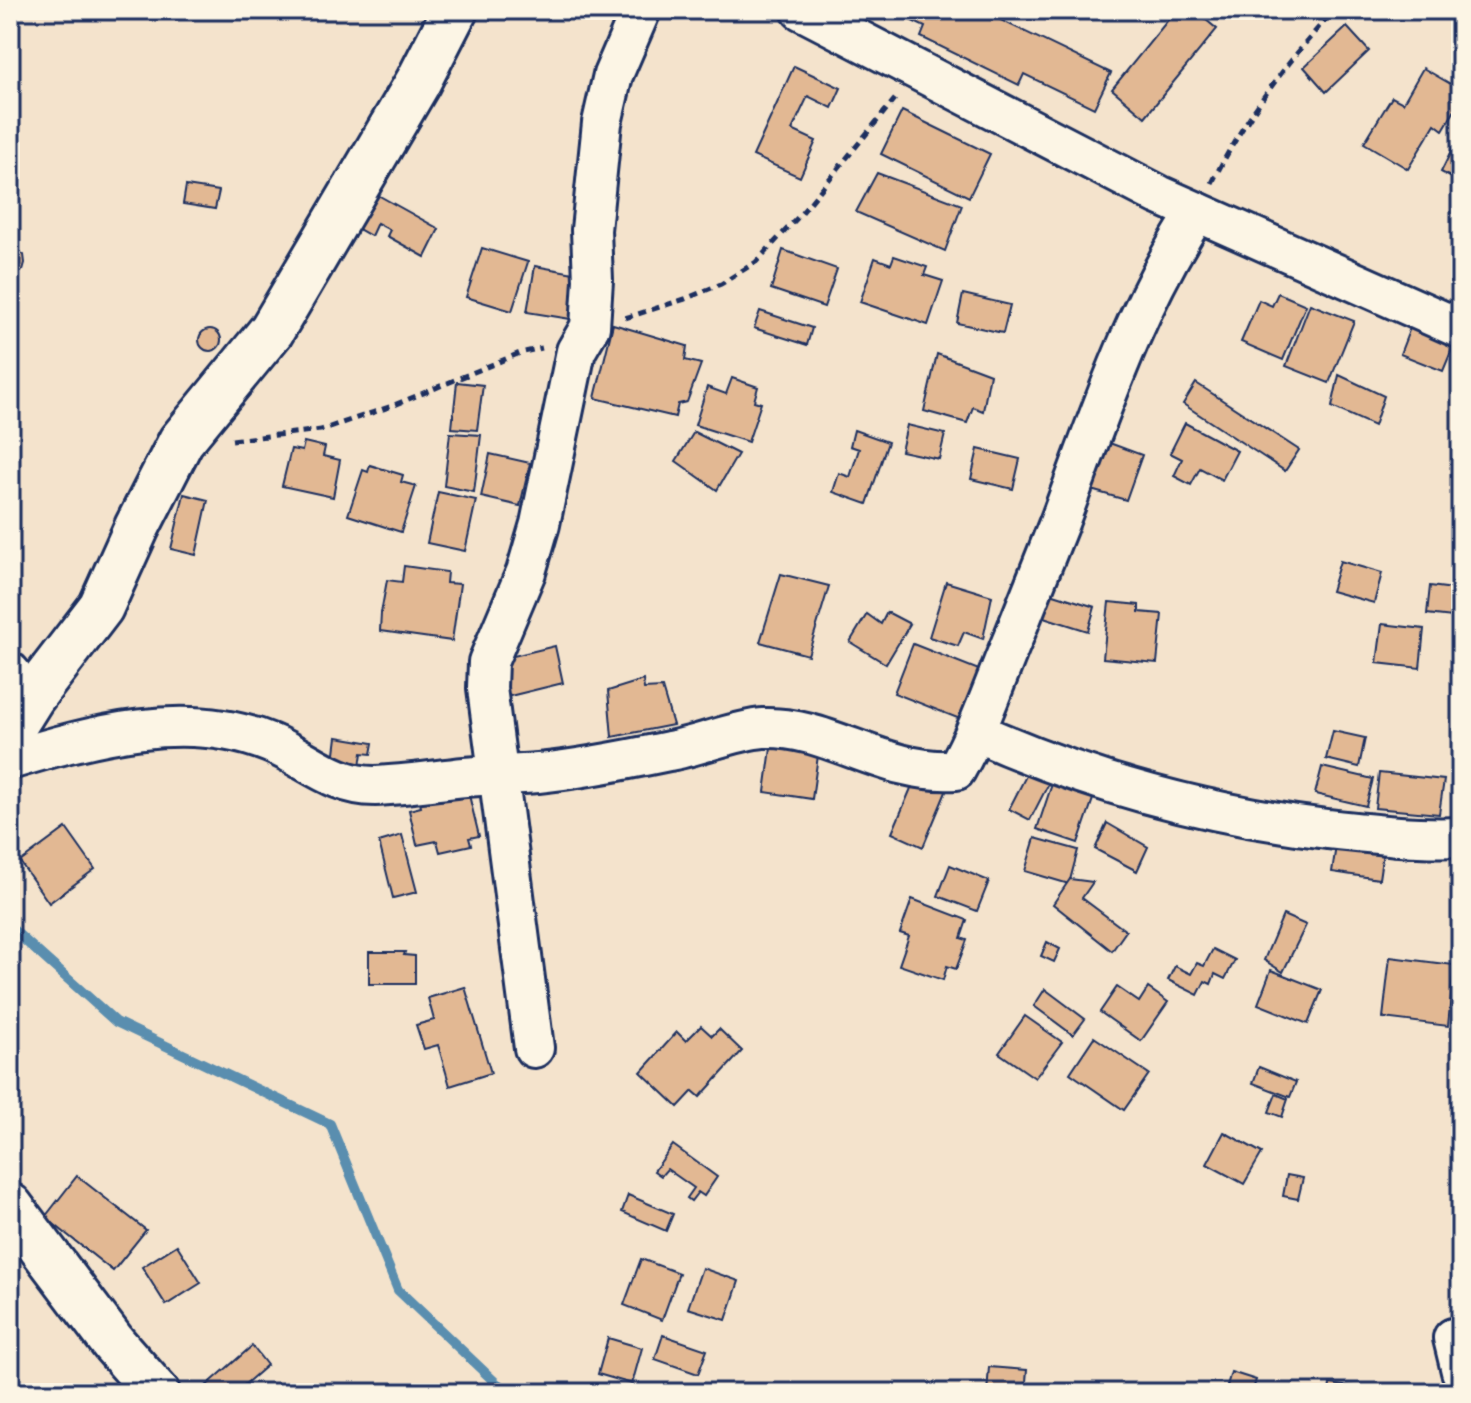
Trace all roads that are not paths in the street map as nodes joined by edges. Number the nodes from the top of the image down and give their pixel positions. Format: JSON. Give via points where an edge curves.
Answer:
{"nodes":[{"id":1,"x":455,"y":10,"type":"edge"},
{"id":2,"x":641,"y":10,"type":"edge"},
{"id":3,"x":801,"y":10,"type":"edge"},
{"id":4,"x":1197,"y":212,"type":"junction"},
{"id":5,"x":1461,"y":329,"type":"edge"},
{"id":6,"x":17,"y":700,"type":"edge"},
{"id":7,"x":976,"y":732,"type":"junction"},
{"id":8,"x":10,"y":760,"type":"edge"},
{"id":9,"x":498,"y":775,"type":"junction"},
{"id":10,"x":1461,"y":837,"type":"edge"},
{"id":11,"x":534,"y":1048,"type":"dead end"},
{"id":12,"x":10,"y":1206,"type":"edge"},
{"id":13,"x":148,"y":1389,"type":"edge"}],
"edges":[{"from":1,"to":6,"type":"street","via":[[272,330],[181,441],[101,607]]},
{"from":2,"to":9,"type":"street","via":[[613,75],[602,123],[586,333],[576,351],[526,572],[488,662]]},
{"from":3,"to":4,"type":"street"},
{"from":4,"to":5,"type":"street"},
{"from":4,"to":7,"type":"street","via":[[1169,254],[1134,328]]},
{"from":7,"to":9,"type":"street","via":[[956,770],[933,772],[812,735],[758,728],[626,759]]},
{"from":7,"to":10,"type":"street","via":[[1154,798],[1309,826],[1411,838]]},
{"from":8,"to":9,"type":"street","via":[[72,743],[182,726],[229,731],[271,744],[342,783],[374,786]]},
{"from":9,"to":11,"type":"street"},
{"from":12,"to":13,"type":"street"}]}
